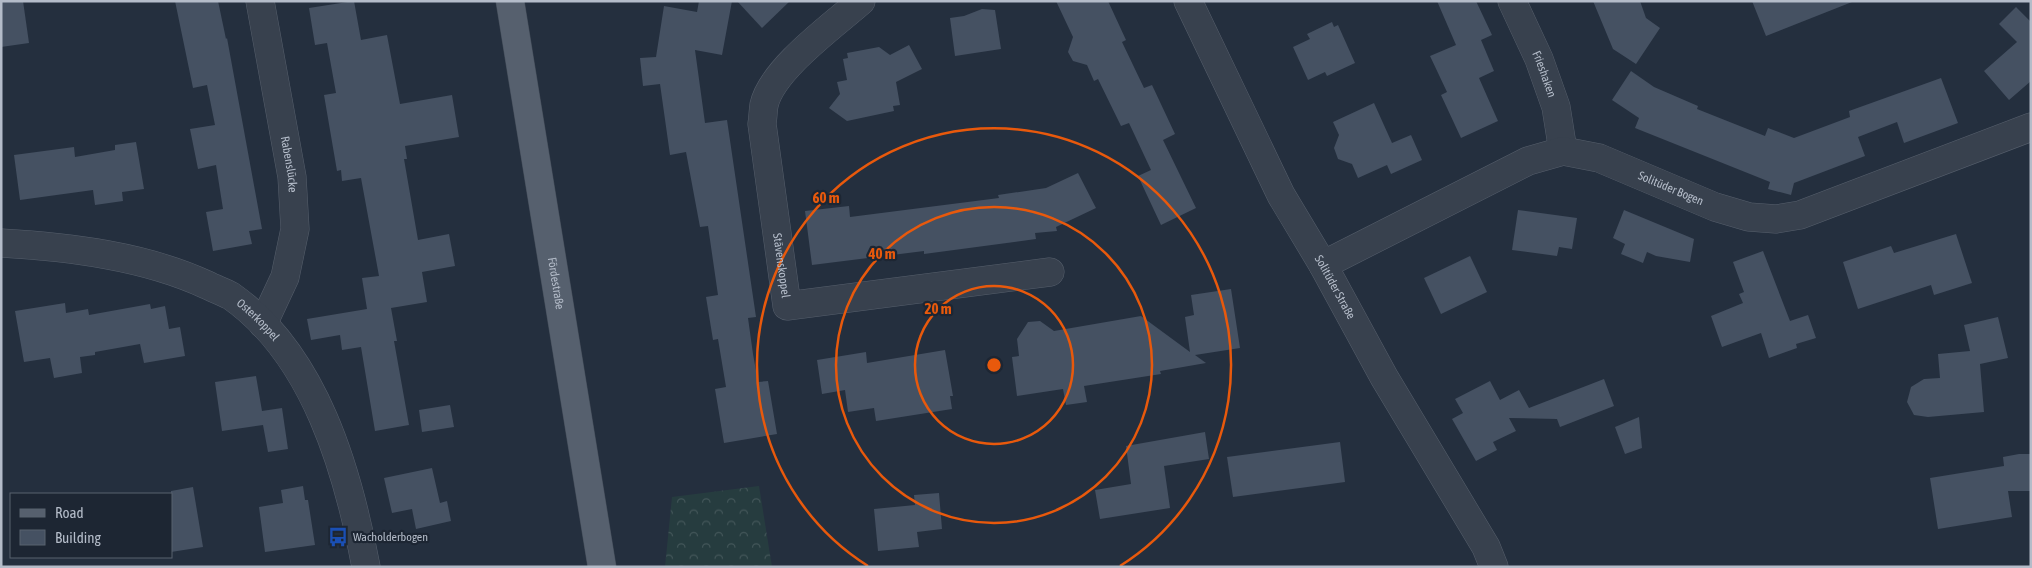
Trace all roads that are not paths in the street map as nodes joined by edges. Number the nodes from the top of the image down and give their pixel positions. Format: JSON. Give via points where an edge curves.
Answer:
{"nodes":[{"id":1,"x":260,"y":1,"type":"edge"},
{"id":2,"x":510,"y":1,"type":"edge"},
{"id":3,"x":861,"y":1,"type":"edge"},
{"id":4,"x":1188,"y":1,"type":"edge"},
{"id":5,"x":1512,"y":1,"type":"edge"},
{"id":6,"x":2031,"y":127,"type":"edge"},
{"id":7,"x":1563,"y":151,"type":"junction"},
{"id":8,"x":1,"y":243,"type":"edge"},
{"id":9,"x":1323,"y":265,"type":"junction"},
{"id":10,"x":1050,"y":272,"type":"dead end"},
{"id":11,"x":263,"y":324,"type":"junction"},
{"id":12,"x":366,"y":567,"type":"edge"},
{"id":13,"x":602,"y":567,"type":"edge"},
{"id":14,"x":1494,"y":567,"type":"edge"}],
"edges":[{"from":1,"to":11,"type":"street","name":"Rabenslücke","via":[[292,177],[295,229],[285,277]]},
{"from":2,"to":13,"type":"main road","name":"Fördestraße"},
{"from":3,"to":10,"type":"street","name":"Stävenskoppel","via":[[792,61],[774,84],[764,104],[762,124],[786,306]]},
{"from":4,"to":9,"type":"street","name":"Solitüder Straße","via":[[1281,195]]},
{"from":5,"to":7,"type":"street","name":"Frieshaken","via":[[1556,107]]},
{"from":6,"to":7,"type":"street","name":"Solitüder Bogen","via":[[1800,215],[1776,219],[1749,217],[1715,207],[1599,158]]},
{"from":7,"to":9,"type":"street","name":"Solitüder Bogen","via":[[1528,161]]},
{"from":8,"to":11,"type":"street","name":"Osterkoppel","via":[[120,257],[183,273],[230,296]]},
{"from":9,"to":14,"type":"street","name":"Solitüder Straße","via":[[1384,377],[1486,547]]},
{"from":11,"to":12,"type":"street","name":"Osterkoppel","via":[[289,353],[313,396],[344,472]]}]}
